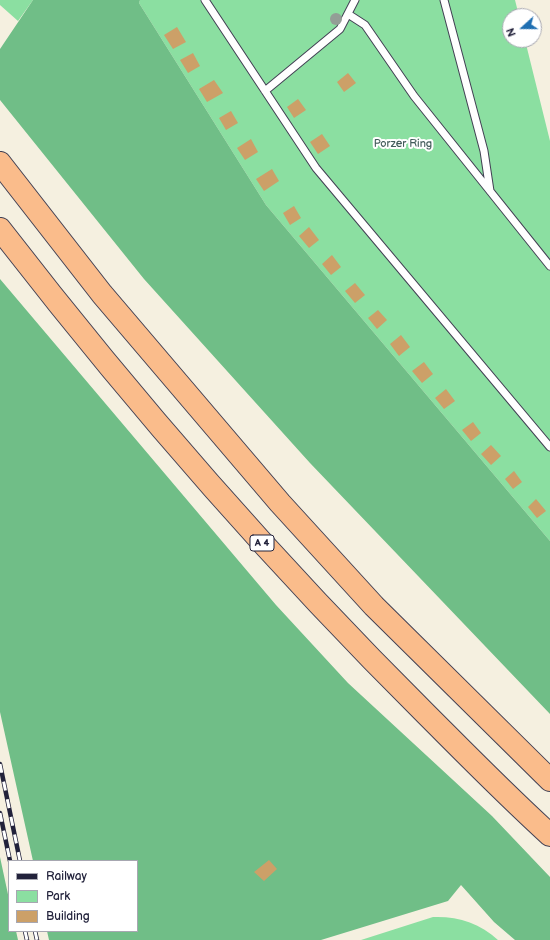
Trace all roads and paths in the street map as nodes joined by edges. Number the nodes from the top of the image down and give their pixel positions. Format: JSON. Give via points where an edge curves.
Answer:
{"nodes":[{"id":1,"x":205,"y":0,"type":"edge"},
{"id":2,"x":355,"y":0,"type":"edge"},
{"id":3,"x":444,"y":0,"type":"edge"},
{"id":4,"x":348,"y":14,"type":"junction"},
{"id":5,"x":265,"y":91,"type":"junction"},
{"id":6,"x":0,"y":163,"type":"edge"},
{"id":7,"x":491,"y":193,"type":"junction"},
{"id":8,"x":0,"y":229,"type":"edge"},
{"id":9,"x":550,"y":266,"type":"edge"},
{"id":10,"x":550,"y":447,"type":"edge"},
{"id":11,"x":550,"y":780,"type":"edge"},
{"id":12,"x":550,"y":834,"type":"edge"}],
"edges":[{"from":1,"to":5,"type":"lane"},
{"from":2,"to":4,"type":"lane"},
{"from":3,"to":7,"type":"lane","via":[[484,151]]},
{"from":4,"to":5,"type":"lane","via":[[340,29]]},
{"from":4,"to":7,"type":"lane","via":[[366,25],[414,96]]},
{"from":5,"to":10,"type":"lane","via":[[316,168]]},
{"from":6,"to":11,"type":"highway","via":[[102,294],[280,503],[374,606]]},
{"from":7,"to":9,"type":"lane"},
{"from":8,"to":12,"type":"highway","number":"A 4","via":[[155,422],[345,634],[511,799]]}]}
